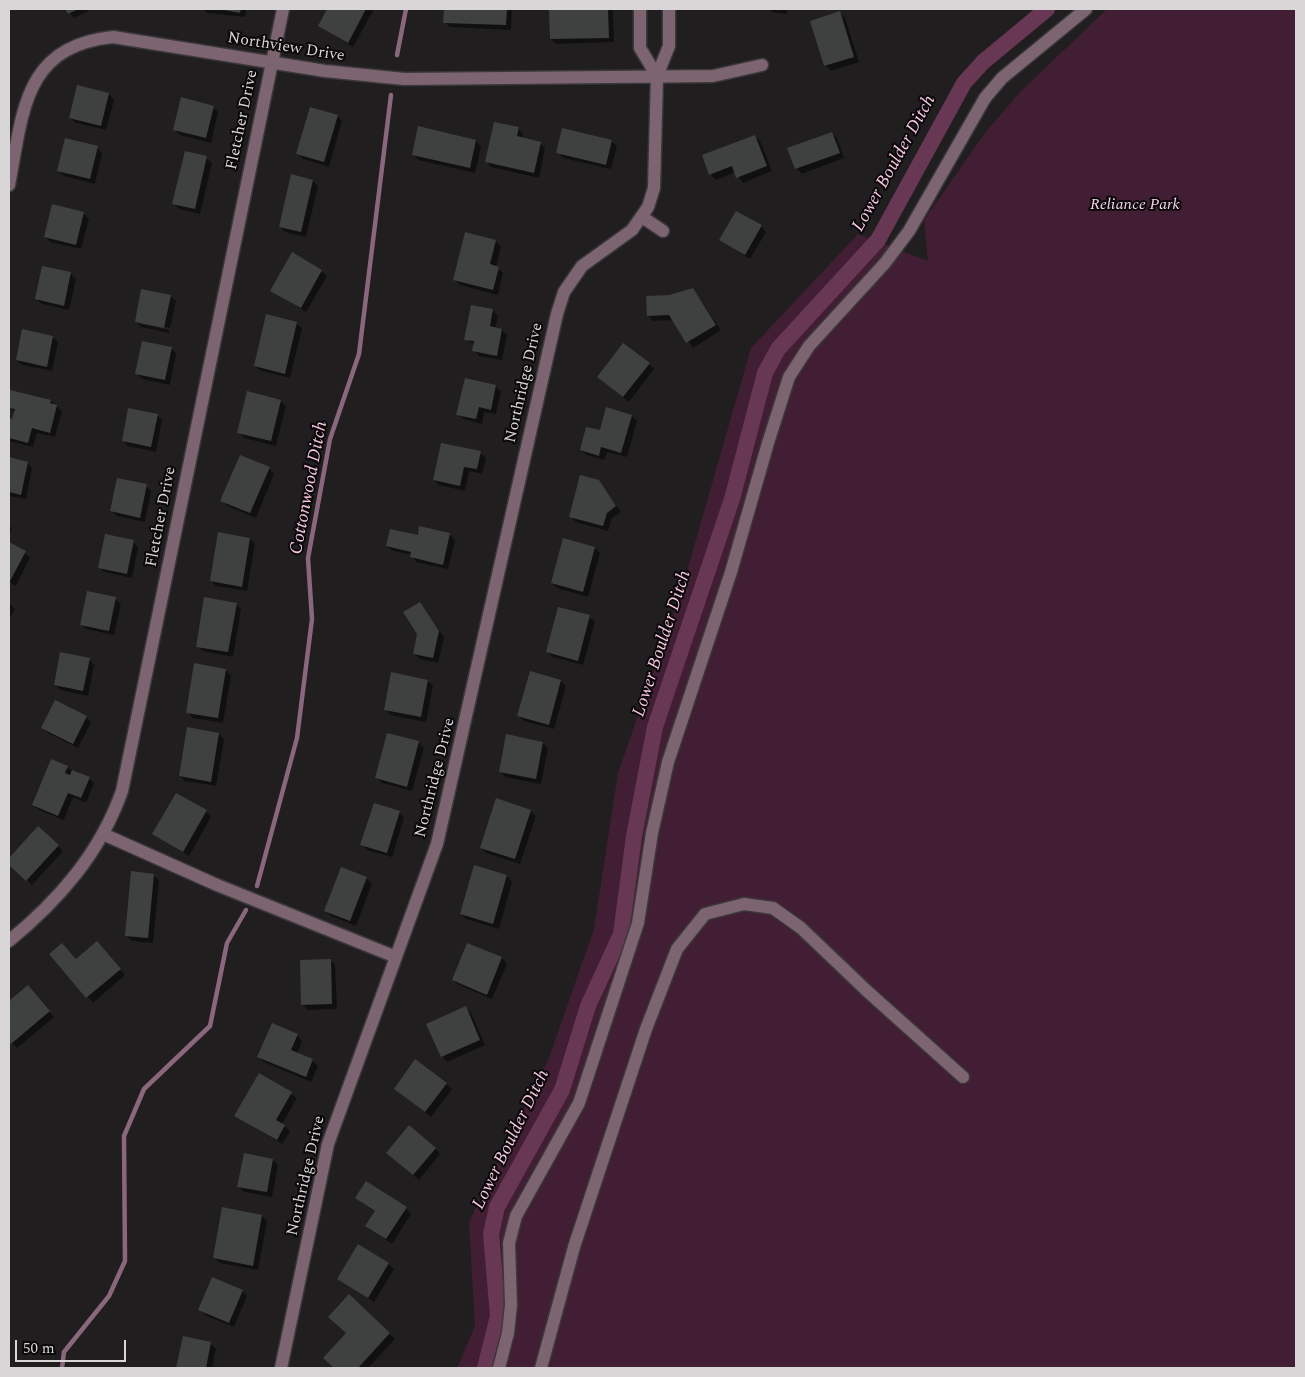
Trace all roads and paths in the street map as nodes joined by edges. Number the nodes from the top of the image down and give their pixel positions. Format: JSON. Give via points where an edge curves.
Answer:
{"nodes":[{"id":1,"x":283,"y":9,"type":"edge"},
{"id":2,"x":640,"y":9,"type":"edge"},
{"id":3,"x":669,"y":9,"type":"edge"},
{"id":4,"x":1086,"y":9,"type":"edge"},
{"id":5,"x":272,"y":62,"type":"junction"},
{"id":6,"x":762,"y":65,"type":"dead end"},
{"id":7,"x":657,"y":76,"type":"junction"},
{"id":8,"x":9,"y":185,"type":"edge"},
{"id":9,"x":642,"y":216,"type":"junction"},
{"id":10,"x":663,"y":231,"type":"dead end"},
{"id":11,"x":103,"y":834,"type":"junction"},
{"id":12,"x":9,"y":941,"type":"edge"},
{"id":13,"x":396,"y":957,"type":"junction"},
{"id":14,"x":963,"y":1077,"type":"dead end"},
{"id":15,"x":281,"y":1368,"type":"edge"},
{"id":16,"x":499,"y":1368,"type":"edge"},
{"id":17,"x":541,"y":1368,"type":"edge"}],
"edges":[{"from":1,"to":5,"type":"street","name":"Fletcher Drive"},
{"from":2,"to":7,"type":"street","via":[[640,48]]},
{"from":3,"to":7,"type":"street","name":"Northridge Drive","via":[[669,46]]},
{"from":4,"to":16,"type":"street","via":[[1002,78],[985,98],[909,231],[885,263],[809,346],[789,377],[731,572],[668,762],[652,833],[638,924],[579,1103],[516,1216],[509,1243],[512,1304]]},
{"from":5,"to":7,"type":"street","name":"Northview Drive","via":[[404,79]]},
{"from":5,"to":8,"type":"street","name":"Northview Drive","via":[[113,37],[71,46],[44,68],[30,91]]},
{"from":5,"to":11,"type":"street","name":"Fletcher Drive","via":[[129,766],[114,814]]},
{"from":6,"to":7,"type":"street","name":"Northview Drive","via":[[713,76]]},
{"from":7,"to":9,"type":"street","name":"Northridge Drive","via":[[656,181]]},
{"from":9,"to":10,"type":"street"},
{"from":9,"to":13,"type":"street","name":"Northridge Drive","via":[[624,238],[582,266],[564,292],[447,810]]},
{"from":11,"to":12,"type":"street","name":"Fletcher Drive","via":[[84,866],[61,893]]},
{"from":11,"to":13,"type":"street","via":[[141,853]]},
{"from":13,"to":15,"type":"street","name":"Northridge Drive","via":[[328,1144]]},
{"from":14,"to":17,"type":"street","via":[[801,928],[773,908],[744,904],[705,914],[678,949],[646,1029],[574,1247]]}]}
